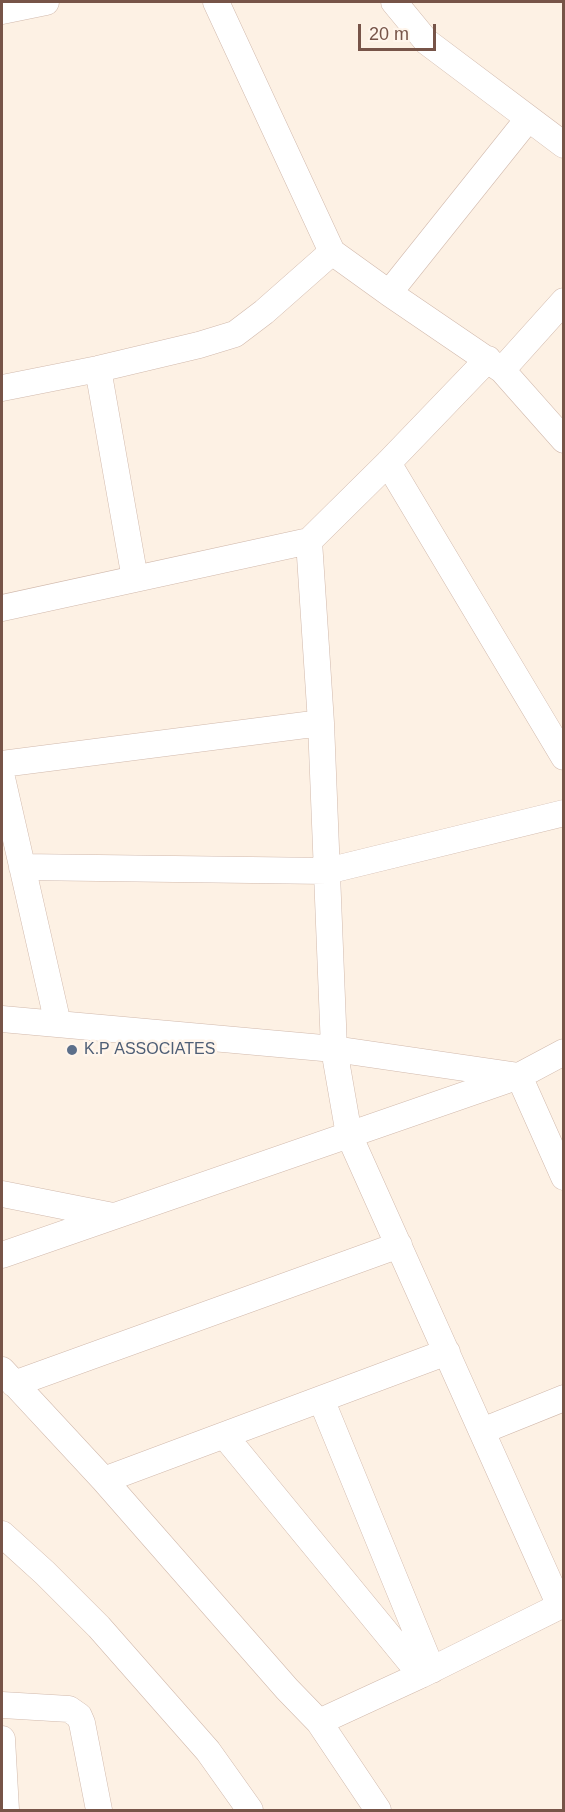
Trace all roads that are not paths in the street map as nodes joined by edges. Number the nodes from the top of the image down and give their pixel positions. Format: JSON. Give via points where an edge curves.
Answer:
{"nodes":[{"id":1,"x":46,"y":2,"type":"edge"},
{"id":2,"x":216,"y":2,"type":"edge"},
{"id":3,"x":394,"y":2,"type":"edge"},
{"id":4,"x":2,"y":11,"type":"edge"},
{"id":5,"x":528,"y":119,"type":"junction"},
{"id":6,"x":564,"y":145,"type":"edge"},
{"id":7,"x":332,"y":252,"type":"junction"},
{"id":8,"x":388,"y":293,"type":"junction"},
{"id":9,"x":564,"y":301,"type":"edge"},
{"id":10,"x":495,"y":365,"type":"junction"},
{"id":11,"x":98,"y":369,"type":"junction"},
{"id":12,"x":2,"y":388,"type":"edge"},
{"id":13,"x":564,"y":440,"type":"edge"},
{"id":14,"x":388,"y":463,"type":"junction"},
{"id":15,"x":309,"y":541,"type":"junction"},
{"id":16,"x":135,"y":579,"type":"junction"},
{"id":17,"x":2,"y":608,"type":"edge"},
{"id":18,"x":321,"y":723,"type":"junction"},
{"id":19,"x":564,"y":757,"type":"edge"},
{"id":20,"x":2,"y":764,"type":"edge"},
{"id":21,"x":2,"y":778,"type":"edge"},
{"id":22,"x":564,"y":813,"type":"edge"},
{"id":23,"x":22,"y":867,"type":"junction"},
{"id":24,"x":327,"y":871,"type":"junction"},
{"id":25,"x":2,"y":1019,"type":"edge"},
{"id":26,"x":58,"y":1024,"type":"junction"},
{"id":27,"x":334,"y":1049,"type":"junction"},
{"id":28,"x":564,"y":1052,"type":"edge"},
{"id":29,"x":519,"y":1076,"type":"junction"},
{"id":30,"x":349,"y":1135,"type":"junction"},
{"id":31,"x":564,"y":1178,"type":"edge"},
{"id":32,"x":2,"y":1194,"type":"edge"},
{"id":33,"x":115,"y":1216,"type":"junction"},
{"id":34,"x":399,"y":1245,"type":"junction"},
{"id":35,"x":2,"y":1255,"type":"edge"},
{"id":36,"x":447,"y":1352,"type":"junction"},
{"id":37,"x":8,"y":1377,"type":"edge"},
{"id":38,"x":564,"y":1398,"type":"edge"},
{"id":39,"x":321,"y":1399,"type":"junction"},
{"id":40,"x":482,"y":1431,"type":"junction"},
{"id":41,"x":224,"y":1435,"type":"junction"},
{"id":42,"x":104,"y":1480,"type":"junction"},
{"id":43,"x":2,"y":1534,"type":"edge"},
{"id":44,"x":562,"y":1605,"type":"edge"},
{"id":45,"x":426,"y":1672,"type":"junction"},
{"id":46,"x":2,"y":1705,"type":"edge"},
{"id":47,"x":319,"y":1722,"type":"junction"},
{"id":48,"x":2,"y":1739,"type":"edge"},
{"id":49,"x":6,"y":1810,"type":"edge"},
{"id":50,"x":99,"y":1810,"type":"edge"},
{"id":51,"x":250,"y":1810,"type":"edge"},
{"id":52,"x":378,"y":1810,"type":"edge"}],
"edges":[{"from":1,"to":4,"type":"street"},
{"from":2,"to":7,"type":"street"},
{"from":3,"to":5,"type":"street","via":[[427,42]]},
{"from":5,"to":6,"type":"street"},
{"from":5,"to":8,"type":"street"},
{"from":7,"to":8,"type":"street"},
{"from":7,"to":11,"type":"street","via":[[235,334]]},
{"from":8,"to":10,"type":"street"},
{"from":9,"to":10,"type":"street"},
{"from":10,"to":13,"type":"street"},
{"from":10,"to":14,"type":"street"},
{"from":11,"to":12,"type":"street"},
{"from":11,"to":16,"type":"street"},
{"from":14,"to":15,"type":"street"},
{"from":14,"to":19,"type":"street"},
{"from":15,"to":16,"type":"street"},
{"from":15,"to":18,"type":"street"},
{"from":16,"to":17,"type":"street"},
{"from":18,"to":20,"type":"street"},
{"from":18,"to":24,"type":"street"},
{"from":21,"to":23,"type":"street"},
{"from":22,"to":24,"type":"street"},
{"from":23,"to":24,"type":"street"},
{"from":23,"to":26,"type":"street"},
{"from":24,"to":27,"type":"street"},
{"from":25,"to":26,"type":"street"},
{"from":26,"to":27,"type":"street"},
{"from":27,"to":29,"type":"street"},
{"from":27,"to":30,"type":"street"},
{"from":28,"to":29,"type":"street"},
{"from":29,"to":30,"type":"street"},
{"from":29,"to":31,"type":"street"},
{"from":30,"to":33,"type":"street"},
{"from":30,"to":34,"type":"street"},
{"from":32,"to":33,"type":"street"},
{"from":33,"to":35,"type":"street"},
{"from":34,"to":36,"type":"street"},
{"from":34,"to":37,"type":"street"},
{"from":36,"to":39,"type":"street"},
{"from":36,"to":40,"type":"street"},
{"from":37,"to":42,"type":"street"},
{"from":38,"to":40,"type":"street"},
{"from":39,"to":41,"type":"street"},
{"from":39,"to":45,"type":"street"},
{"from":40,"to":44,"type":"street"},
{"from":41,"to":42,"type":"street"},
{"from":41,"to":45,"type":"street"},
{"from":42,"to":47,"type":"street"},
{"from":43,"to":51,"type":"street","via":[[99,1627],[208,1751]]},
{"from":44,"to":45,"type":"street"},
{"from":45,"to":47,"type":"street"},
{"from":46,"to":50,"type":"street","via":[[69,1709],[79,1716]]},
{"from":47,"to":52,"type":"street"},
{"from":48,"to":49,"type":"street"}]}
